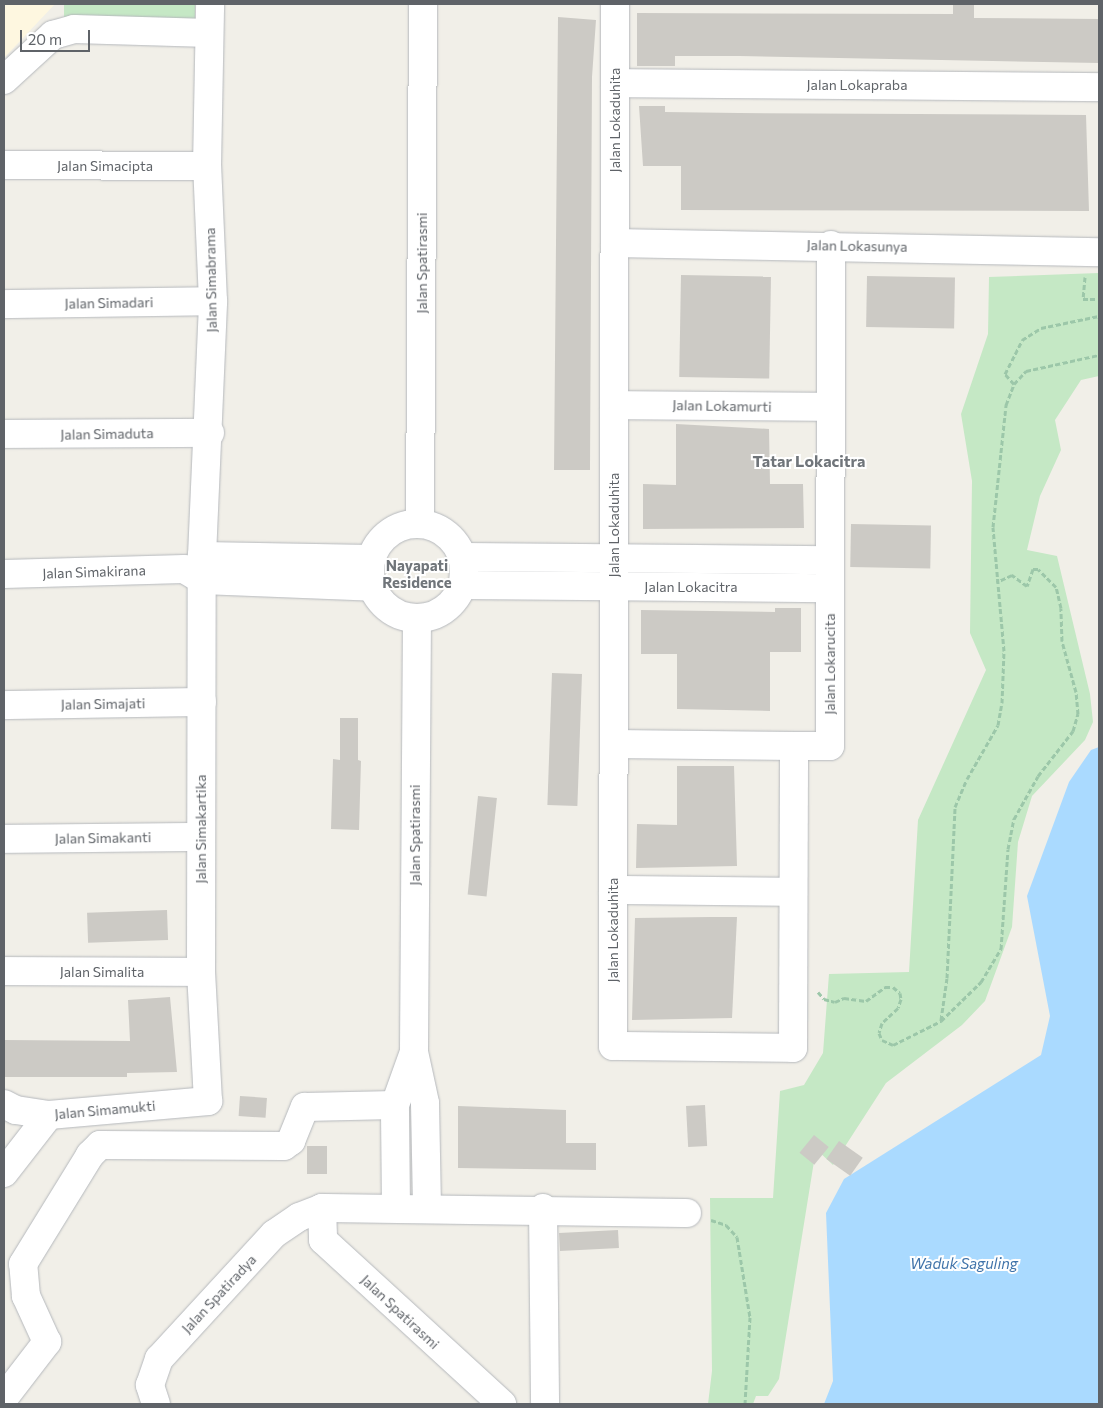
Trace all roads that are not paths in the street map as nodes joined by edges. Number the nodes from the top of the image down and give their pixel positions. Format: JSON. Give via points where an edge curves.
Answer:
{"nodes":[{"id":1,"x":210,"y":4,"type":"edge"},
{"id":2,"x":423,"y":4,"type":"edge"},
{"id":3,"x":615,"y":4,"type":"edge"},
{"id":4,"x":209,"y":33,"type":"junction"},
{"id":5,"x":4,"y":80,"type":"edge"},
{"id":6,"x":615,"y":83,"type":"junction"},
{"id":7,"x":1099,"y":87,"type":"edge"},
{"id":8,"x":4,"y":165,"type":"edge"},
{"id":9,"x":207,"y":166,"type":"junction"},
{"id":10,"x":615,"y":243,"type":"junction"},
{"id":11,"x":831,"y":245,"type":"junction"},
{"id":12,"x":1095,"y":264,"type":"edge"},
{"id":13,"x":213,"y":301,"type":"junction"},
{"id":14,"x":4,"y":304,"type":"edge"},
{"id":15,"x":614,"y":405,"type":"junction"},
{"id":16,"x":830,"y":407,"type":"junction"},
{"id":17,"x":210,"y":433,"type":"junction"},
{"id":18,"x":4,"y":434,"type":"edge"},
{"id":19,"x":420,"y":523,"type":"junction"},
{"id":20,"x":464,"y":557,"type":"junction"},
{"id":21,"x":371,"y":559,"type":"junction"},
{"id":22,"x":614,"y":559,"type":"junction"},
{"id":23,"x":830,"y":560,"type":"junction"},
{"id":24,"x":196,"y":568,"type":"junction"},
{"id":25,"x":4,"y":574,"type":"edge"},
{"id":26,"x":462,"y":585,"type":"junction"},
{"id":27,"x":614,"y":587,"type":"junction"},
{"id":28,"x":373,"y":588,"type":"junction"},
{"id":29,"x":830,"y":588,"type":"junction"},
{"id":30,"x":417,"y":618,"type":"junction"},
{"id":31,"x":202,"y":702,"type":"junction"},
{"id":32,"x":4,"y":705,"type":"edge"},
{"id":33,"x":614,"y":744,"type":"junction"},
{"id":34,"x":794,"y":746,"type":"junction"},
{"id":35,"x":201,"y":837,"type":"junction"},
{"id":36,"x":4,"y":839,"type":"edge"},
{"id":37,"x":613,"y":890,"type":"junction"},
{"id":38,"x":794,"y":892,"type":"junction"},
{"id":39,"x":4,"y":971,"type":"edge"},
{"id":40,"x":201,"y":972,"type":"junction"},
{"id":41,"x":414,"y":1052,"type":"junction"},
{"id":42,"x":208,"y":1101,"type":"joint"},
{"id":43,"x":4,"y":1104,"type":"edge"},
{"id":44,"x":395,"y":1105,"type":"junction"},
{"id":45,"x":48,"y":1115,"type":"junction"},
{"id":46,"x":4,"y":1173,"type":"edge"},
{"id":47,"x":322,"y":1208,"type":"junction"},
{"id":48,"x":396,"y":1208,"type":"junction"},
{"id":49,"x":427,"y":1208,"type":"junction"},
{"id":50,"x":543,"y":1208,"type":"junction"},
{"id":51,"x":687,"y":1213,"type":"road end"},
{"id":52,"x":4,"y":1398,"type":"edge"},
{"id":53,"x":156,"y":1404,"type":"edge"},
{"id":54,"x":502,"y":1404,"type":"edge"},
{"id":55,"x":545,"y":1404,"type":"edge"}],
"edges":[{"from":1,"to":4,"type":"street","name":"Jalan Simabrama"},
{"from":2,"to":19,"type":"street","name":"Jalan Spatirasmi"},
{"from":3,"to":6,"type":"street","name":"Jalan Lokaduhita"},
{"from":4,"to":5,"type":"street","via":[[74,28],[54,35]]},
{"from":4,"to":9,"type":"street","name":"Jalan Simabrama"},
{"from":6,"to":7,"type":"street","name":"Jalan Lokapraba"},
{"from":6,"to":10,"type":"street","name":"Jalan Lokaduhita"},
{"from":8,"to":9,"type":"street","name":"Jalan Simacipta"},
{"from":9,"to":13,"type":"street","name":"Jalan Simabrama"},
{"from":10,"to":11,"type":"street","name":"Jalan Lokasunya"},
{"from":10,"to":15,"type":"street","name":"Jalan Lokaduhita"},
{"from":11,"to":12,"type":"street","name":"Jalan Lokasunya"},
{"from":11,"to":16,"type":"street","name":"Jalan Lokarucita"},
{"from":13,"to":14,"type":"street","name":"Jalan Simadari"},
{"from":13,"to":17,"type":"street","name":"Jalan Simabrama"},
{"from":15,"to":16,"type":"street","name":"Jalan Lokamurti"},
{"from":15,"to":22,"type":"street","name":"Jalan Lokaduhita"},
{"from":16,"to":23,"type":"street","name":"Jalan Lokarucita"},
{"from":17,"to":18,"type":"street","name":"Jalan Simaduta"},
{"from":17,"to":24,"type":"street","name":"Jalan Simabrama"},
{"from":19,"to":20,"type":"street","via":[[448,534]]},
{"from":19,"to":21,"type":"street","via":[[407,524],[384,536]]},
{"from":20,"to":22,"type":"street","name":"Jalan Lokacitra"},
{"from":20,"to":26,"type":"street"},
{"from":21,"to":24,"type":"street"},
{"from":21,"to":28,"type":"street"},
{"from":22,"to":23,"type":"street","name":"Jalan Lokacitra"},
{"from":22,"to":27,"type":"street","name":"Jalan Lokaduhita"},
{"from":23,"to":29,"type":"street","name":"Jalan Lokarucita"},
{"from":24,"to":25,"type":"street","name":"Jalan Simakirana"},
{"from":24,"to":28,"type":"street"},
{"from":24,"to":31,"type":"street","name":"Jalan Simakartika"},
{"from":26,"to":27,"type":"street","name":"Jalan Lokacitra"},
{"from":26,"to":30,"type":"street","via":[[450,606],[440,613]]},
{"from":27,"to":29,"type":"street","name":"Jalan Lokacitra"},
{"from":27,"to":33,"type":"street","name":"Jalan Lokaduhita"},
{"from":28,"to":30,"type":"street","via":[[390,610]]},
{"from":29,"to":34,"type":"street","name":"Jalan Lokarucita","via":[[830,746]]},
{"from":30,"to":41,"type":"street","name":"Jalan Spatirasmi"},
{"from":31,"to":32,"type":"street","name":"Jalan Simajati"},
{"from":31,"to":35,"type":"street","name":"Jalan Simakartika"},
{"from":33,"to":34,"type":"street"},
{"from":33,"to":37,"type":"street","name":"Jalan Lokaduhita"},
{"from":34,"to":38,"type":"street"},
{"from":35,"to":36,"type":"street","name":"Jalan Simakanti"},
{"from":35,"to":40,"type":"street","name":"Jalan Simakartika"},
{"from":37,"to":38,"type":"street"},
{"from":37,"to":38,"type":"street","name":"Jalan Lokaduhita","via":[[613,1046],[793,1048]]},
{"from":39,"to":40,"type":"street","name":"Jalan Simalita"},
{"from":40,"to":42,"type":"street","name":"Jalan Simakartika"},
{"from":41,"to":44,"type":"street","name":"Jalan Spatirasmi"},
{"from":41,"to":49,"type":"street","name":"Jalan Spatirasmi","via":[[425,1102]]},
{"from":42,"to":45,"type":"street","name":"Jalan Simamukti"},
{"from":43,"to":45,"type":"street","name":"Jalan Simamukti","via":[[16,1110]]},
{"from":44,"to":48,"type":"street","name":"Jalan Spatirasmi"},
{"from":44,"to":52,"type":"street","via":[[305,1107],[291,1141],[284,1146],[100,1145],[90,1155],[23,1264],[26,1296],[47,1342]]},
{"from":45,"to":46,"type":"street"},
{"from":47,"to":48,"type":"street"},
{"from":47,"to":53,"type":"street","name":"Jalan Spatiradya","via":[[299,1217],[274,1234],[159,1360],[150,1385]]},
{"from":47,"to":54,"type":"street","name":"Jalan Spatirasmi","via":[[323,1240]]},
{"from":48,"to":49,"type":"street"},
{"from":49,"to":50,"type":"street"},
{"from":50,"to":51,"type":"street"},
{"from":50,"to":55,"type":"street"}]}
